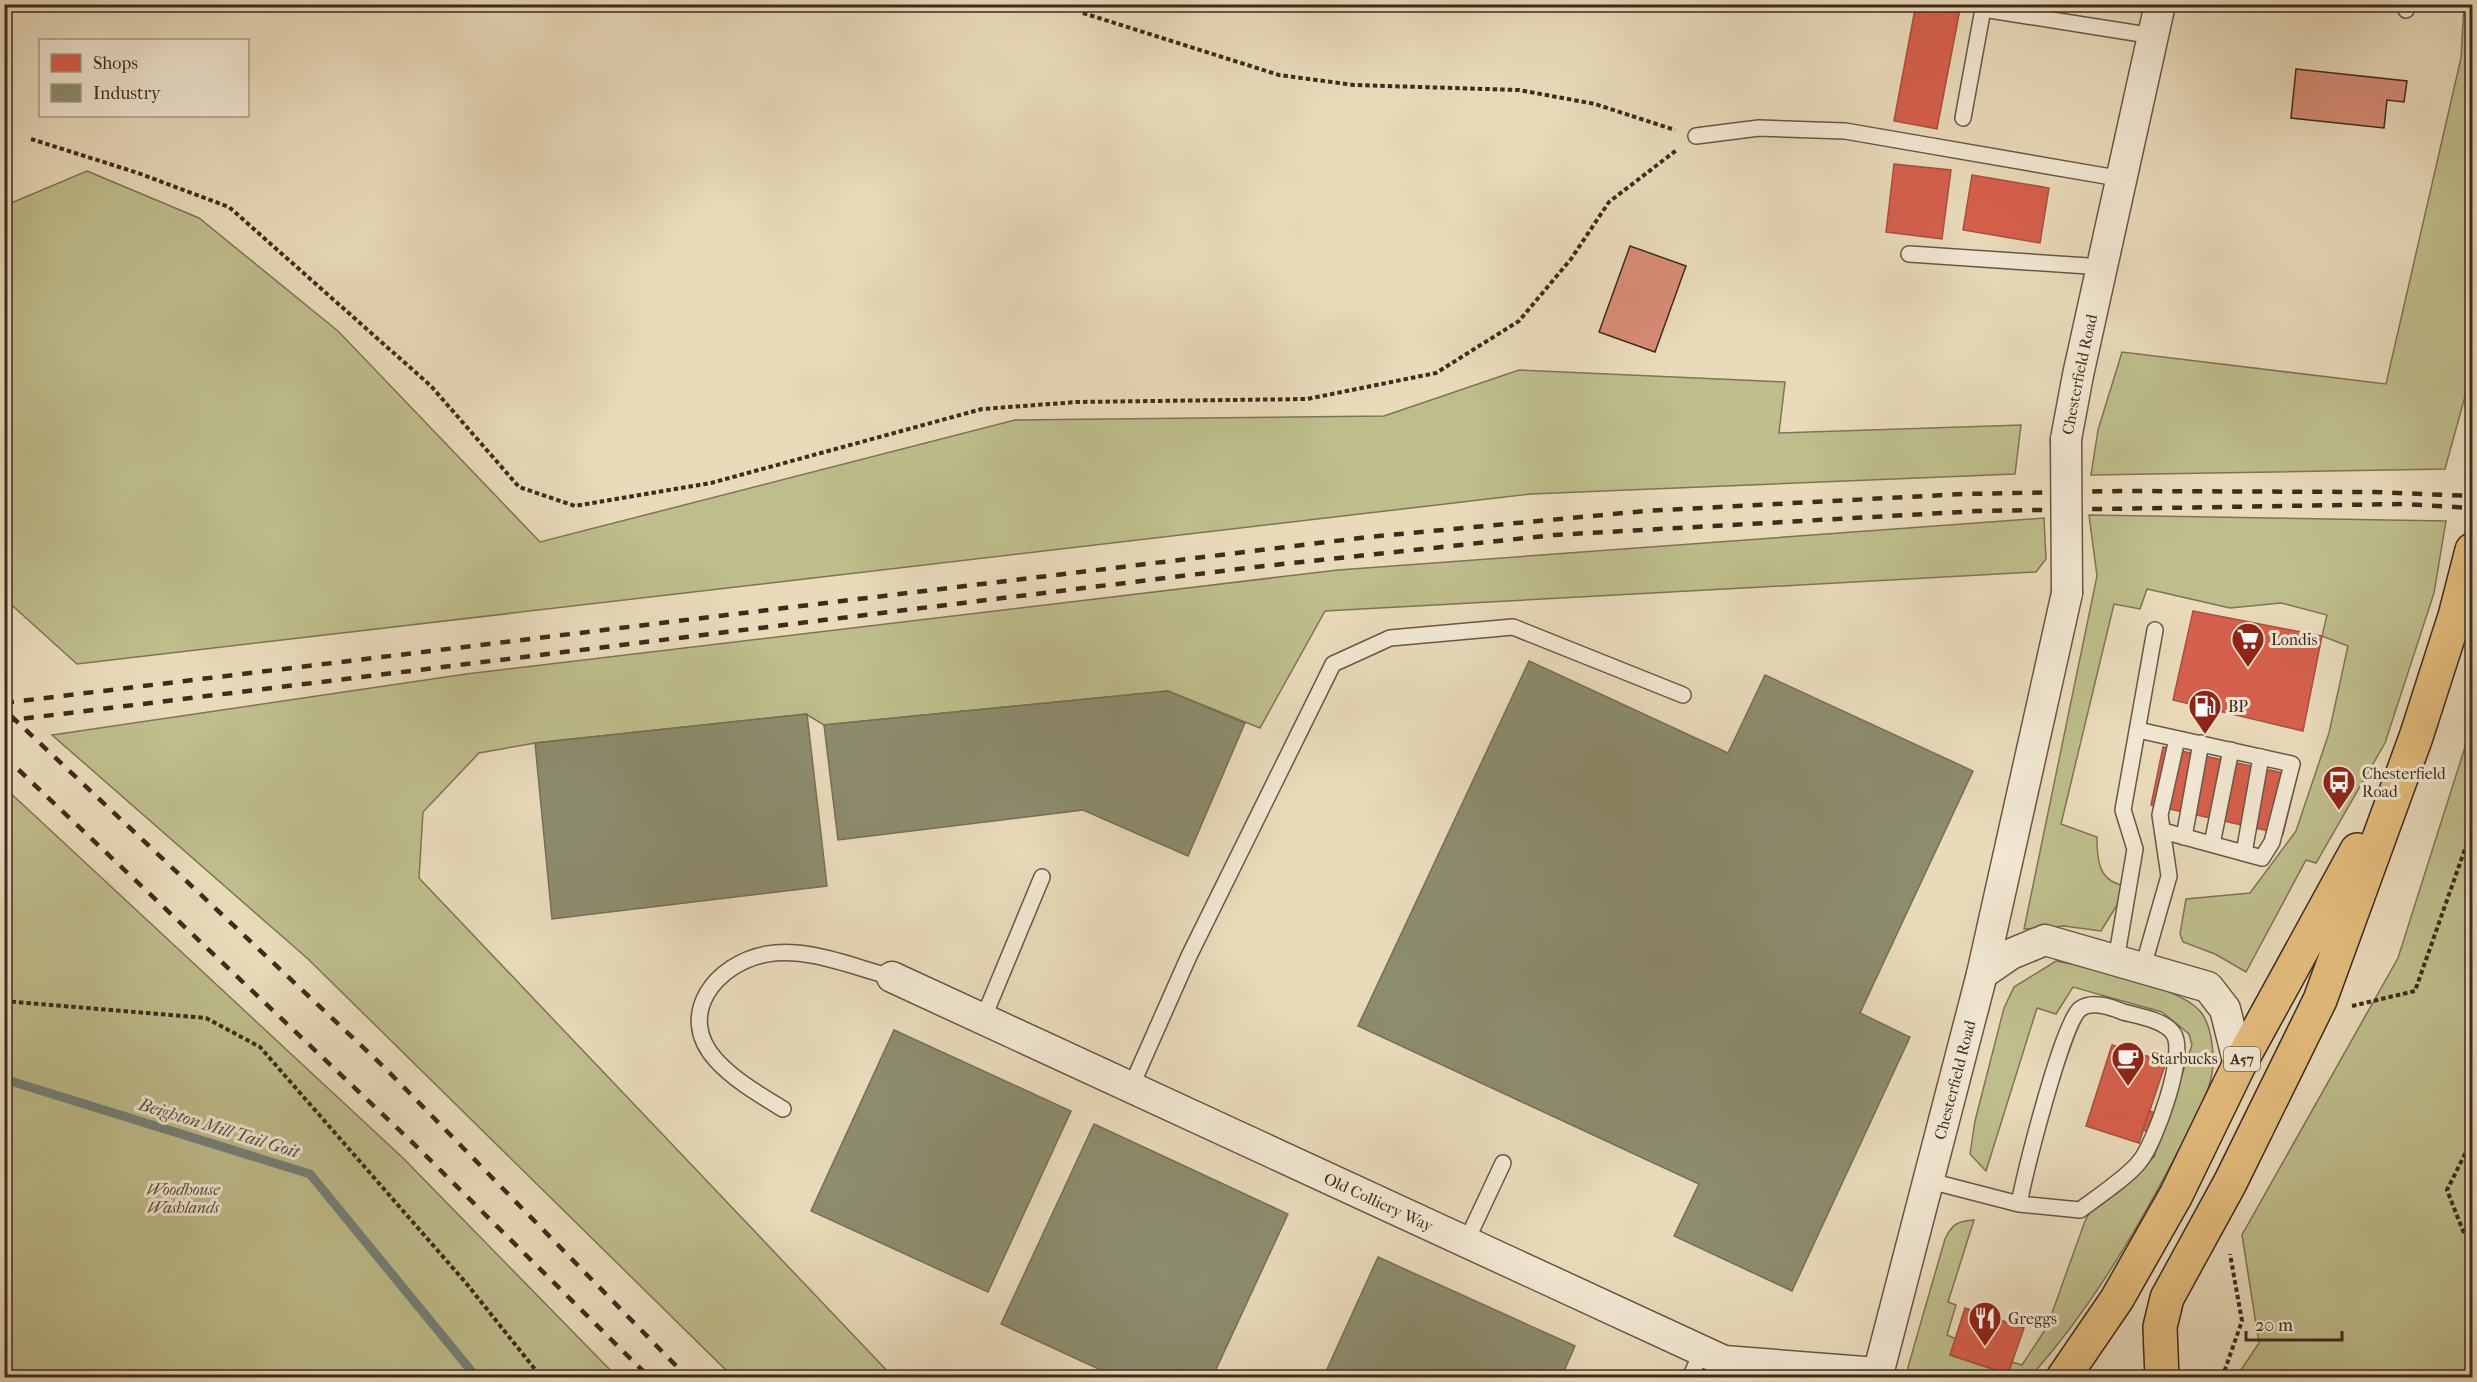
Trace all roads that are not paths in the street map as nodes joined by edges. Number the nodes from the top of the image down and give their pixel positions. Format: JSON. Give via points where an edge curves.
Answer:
{"nodes":[{"id":1,"x":2160,"y":4,"type":"edge"},
{"id":2,"x":1984,"y":7,"type":"edge"},
{"id":3,"x":2049,"y":12,"type":"edge"},
{"id":4,"x":2154,"y":36,"type":"junction"},
{"id":5,"x":1963,"y":118,"type":"dead end"},
{"id":6,"x":1696,"y":136,"type":"road end"},
{"id":7,"x":2123,"y":179,"type":"junction"},
{"id":8,"x":1909,"y":254,"type":"dead end"},
{"id":9,"x":2103,"y":267,"type":"junction"},
{"id":10,"x":2472,"y":550,"type":"edge"},
{"id":11,"x":2155,"y":630,"type":"dead end"},
{"id":12,"x":1683,"y":695,"type":"dead end"},
{"id":13,"x":2138,"y":730,"type":"junction"},
{"id":14,"x":2416,"y":737,"type":"junction"},
{"id":15,"x":2177,"y":738,"type":"junction"},
{"id":16,"x":2201,"y":744,"type":"junction"},
{"id":17,"x":2231,"y":750,"type":"junction"},
{"id":18,"x":2261,"y":757,"type":"junction"},
{"id":19,"x":2163,"y":831,"type":"junction"},
{"id":20,"x":2184,"y":837,"type":"junction"},
{"id":21,"x":2212,"y":844,"type":"junction"},
{"id":22,"x":2244,"y":853,"type":"junction"},
{"id":23,"x":1042,"y":877,"type":"dead end"},
{"id":24,"x":2129,"y":963,"type":"junction"},
{"id":25,"x":1982,"y":974,"type":"junction"},
{"id":26,"x":892,"y":977,"type":"joint"},
{"id":27,"x":983,"y":1019,"type":"junction"},
{"id":28,"x":2239,"y":1065,"type":"junction"},
{"id":29,"x":1131,"y":1088,"type":"junction"},
{"id":30,"x":783,"y":1108,"type":"dead end"},
{"id":31,"x":1503,"y":1163,"type":"dead end"},
{"id":32,"x":1930,"y":1182,"type":"junction"},
{"id":33,"x":2019,"y":1204,"type":"junction"},
{"id":34,"x":1466,"y":1242,"type":"junction"},
{"id":35,"x":1696,"y":1364,"type":"edge"},
{"id":36,"x":1877,"y":1375,"type":"edge"},
{"id":37,"x":2063,"y":1377,"type":"edge"},
{"id":38,"x":2162,"y":1377,"type":"edge"}],
"edges":[{"from":1,"to":4,"type":"street","name":"Chesterfield Road"},
{"from":2,"to":3,"type":"lane"},
{"from":2,"to":5,"type":"lane"},
{"from":3,"to":4,"type":"lane"},
{"from":4,"to":7,"type":"street","name":"Chesterfield Road"},
{"from":6,"to":7,"type":"lane","via":[[1758,128],[1845,131]]},
{"from":7,"to":9,"type":"street","name":"Chesterfield Road"},
{"from":8,"to":9,"type":"lane"},
{"from":9,"to":25,"type":"street","name":"Chesterfield Road","bridge":true,"via":[[2066,439],[2067,593]]},
{"from":10,"to":14,"type":"highway","number":"A57"},
{"from":11,"to":13,"type":"lane"},
{"from":12,"to":29,"type":"lane","via":[[1513,627],[1390,638],[1333,664],[1189,956]]},
{"from":13,"to":15,"type":"lane"},
{"from":13,"to":24,"type":"lane","via":[[2123,810],[2135,849]]},
{"from":14,"to":28,"type":"highway","number":"A57"},
{"from":14,"to":38,"type":"highway","number":"A57","via":[[2320,1000],[2230,1183],[2167,1298],[2160,1327]]},
{"from":15,"to":16,"type":"lane"},
{"from":15,"to":19,"type":"lane","via":[[2160,815]]},
{"from":16,"to":17,"type":"lane"},
{"from":16,"to":20,"type":"lane"},
{"from":17,"to":18,"type":"lane"},
{"from":17,"to":21,"type":"lane"},
{"from":18,"to":22,"type":"lane"},
{"from":18,"to":22,"type":"lane","via":[[2292,764],[2272,842],[2262,858]]},
{"from":19,"to":20,"type":"lane"},
{"from":19,"to":24,"type":"lane","via":[[2169,876]]},
{"from":20,"to":21,"type":"lane"},
{"from":21,"to":22,"type":"lane"},
{"from":23,"to":27,"type":"lane"},
{"from":24,"to":25,"type":"street","via":[[2044,940],[2011,954]]},
{"from":24,"to":28,"type":"street","via":[[2208,987],[2225,1009]]},
{"from":25,"to":32,"type":"street","name":"Chesterfield Road"},
{"from":26,"to":27,"type":"street","name":"Old Colliery Way"},
{"from":26,"to":30,"type":"lane","via":[[792,953],[749,958],[719,975],[702,1003],[704,1044],[717,1062],[753,1091]]},
{"from":27,"to":29,"type":"street","name":"Old Colliery Way"},
{"from":28,"to":37,"type":"highway","number":"A57","via":[[2175,1195],[2117,1299]]},
{"from":29,"to":34,"type":"street","name":"Old Colliery Way"},
{"from":31,"to":34,"type":"lane"},
{"from":32,"to":33,"type":"lane"},
{"from":32,"to":36,"type":"street","name":"Chesterfield Road"},
{"from":33,"to":33,"type":"lane","via":[[2029,1154],[2078,1011],[2095,1005],[2172,1030],[2179,1050],[2172,1082],[2140,1161],[2080,1210]]},
{"from":34,"to":35,"type":"street","name":"Old Colliery Way"},
{"from":35,"to":36,"type":"street","name":"Old Colliery Way","via":[[1724,1361]]}]}
